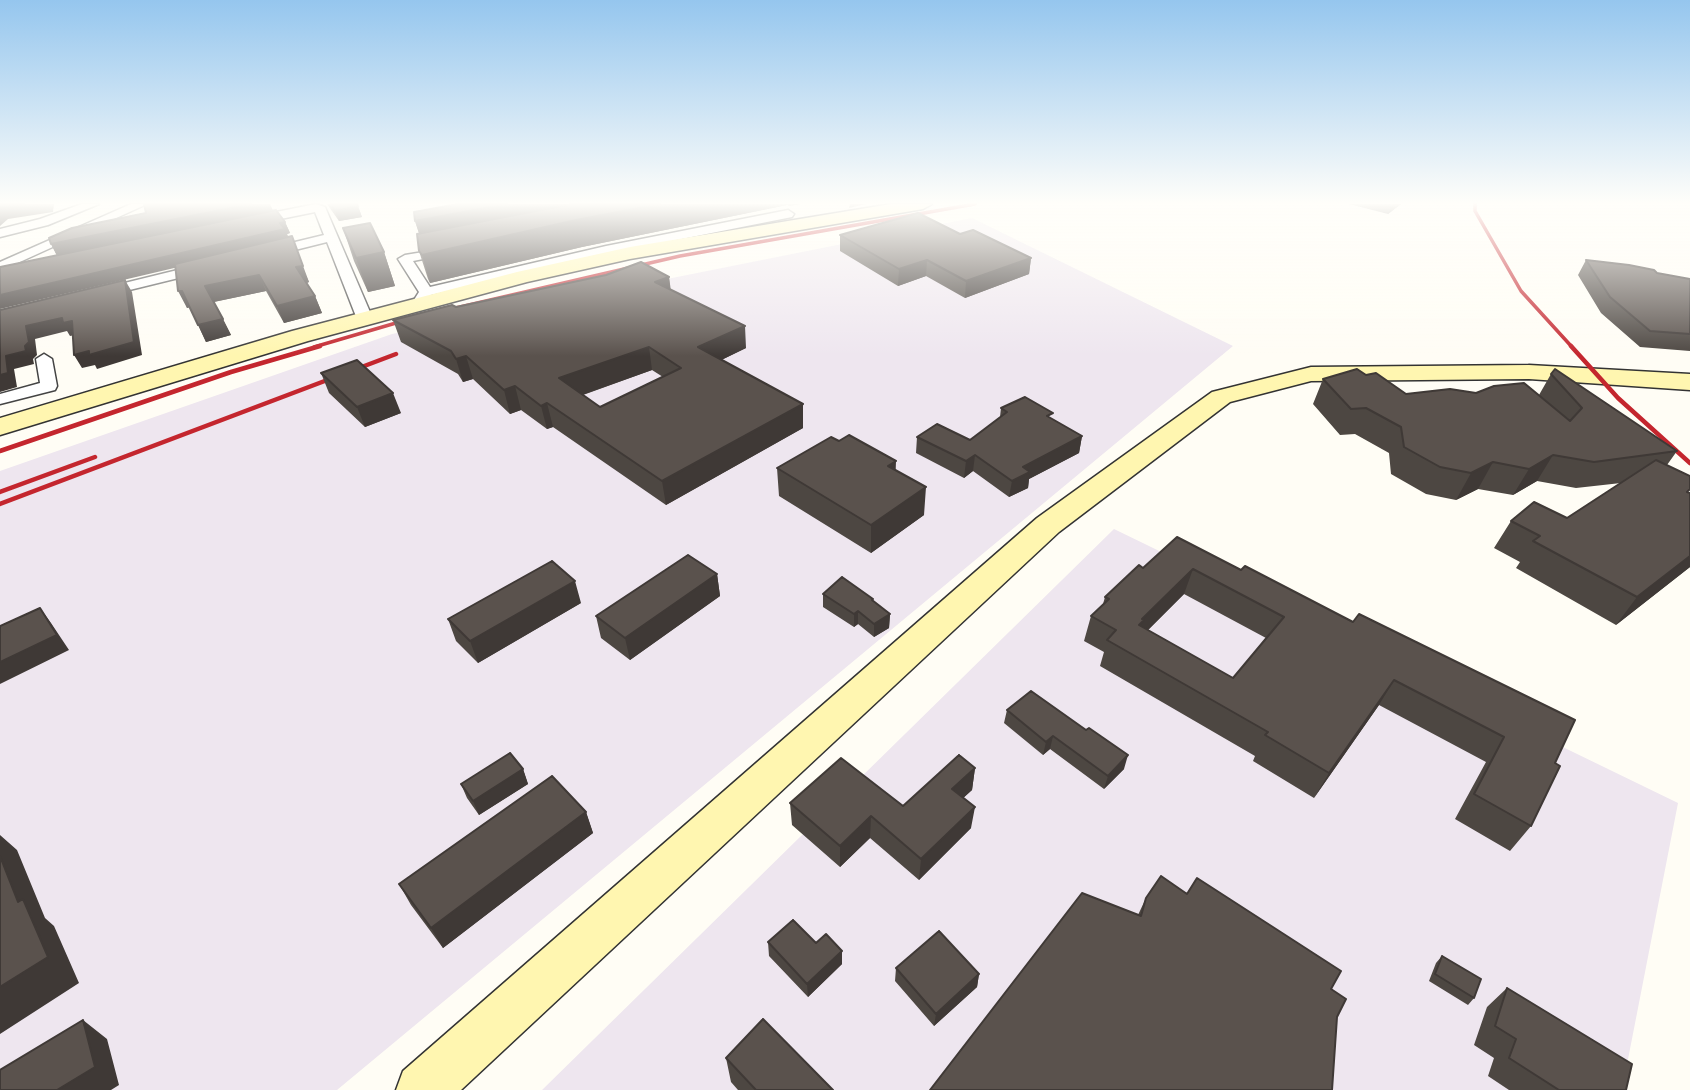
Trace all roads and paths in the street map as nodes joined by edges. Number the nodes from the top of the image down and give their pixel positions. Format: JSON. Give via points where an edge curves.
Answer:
{"nodes":[{"id":1,"x":27,"y":255,"type":"edge"},
{"id":2,"x":257,"y":255,"type":"edge"},
{"id":3,"x":339,"y":255,"type":"edge"},
{"id":4,"x":425,"y":255,"type":"edge"},
{"id":5,"x":568,"y":255,"type":"edge"},
{"id":6,"x":621,"y":255,"type":"edge"},
{"id":7,"x":252,"y":256,"type":"edge"},
{"id":8,"x":40,"y":266,"type":"edge"},
{"id":9,"x":212,"y":266,"type":"edge"},
{"id":10,"x":0,"y":267,"type":"edge"},
{"id":11,"x":0,"y":274,"type":"edge"},
{"id":12,"x":80,"y":298,"type":"edge"},
{"id":13,"x":423,"y":298,"type":"junction"},
{"id":14,"x":365,"y":318,"type":"junction"},
{"id":15,"x":44,"y":359,"type":"dead end"},
{"id":16,"x":1690,"y":383,"type":"edge"},
{"id":17,"x":0,"y":399,"type":"edge"},
{"id":18,"x":0,"y":427,"type":"edge"},
{"id":19,"x":422,"y":1090,"type":"edge"}],
"edges":[{"from":1,"to":10,"type":"street"},
{"from":2,"to":7,"type":"street"},
{"from":3,"to":14,"type":"street"},
{"from":4,"to":13,"type":"street","via":[[405,259]]},
{"from":5,"to":13,"type":"street"},
{"from":6,"to":13,"type":"main road"},
{"from":8,"to":11,"type":"street"},
{"from":9,"to":12,"type":"street"},
{"from":13,"to":14,"type":"main road"},
{"from":14,"to":18,"type":"main road"},
{"from":15,"to":17,"type":"street","via":[[49,386]]},
{"from":16,"to":19,"type":"main road","via":[[1530,372],[1311,374],[1221,397],[1048,525]]}]}
